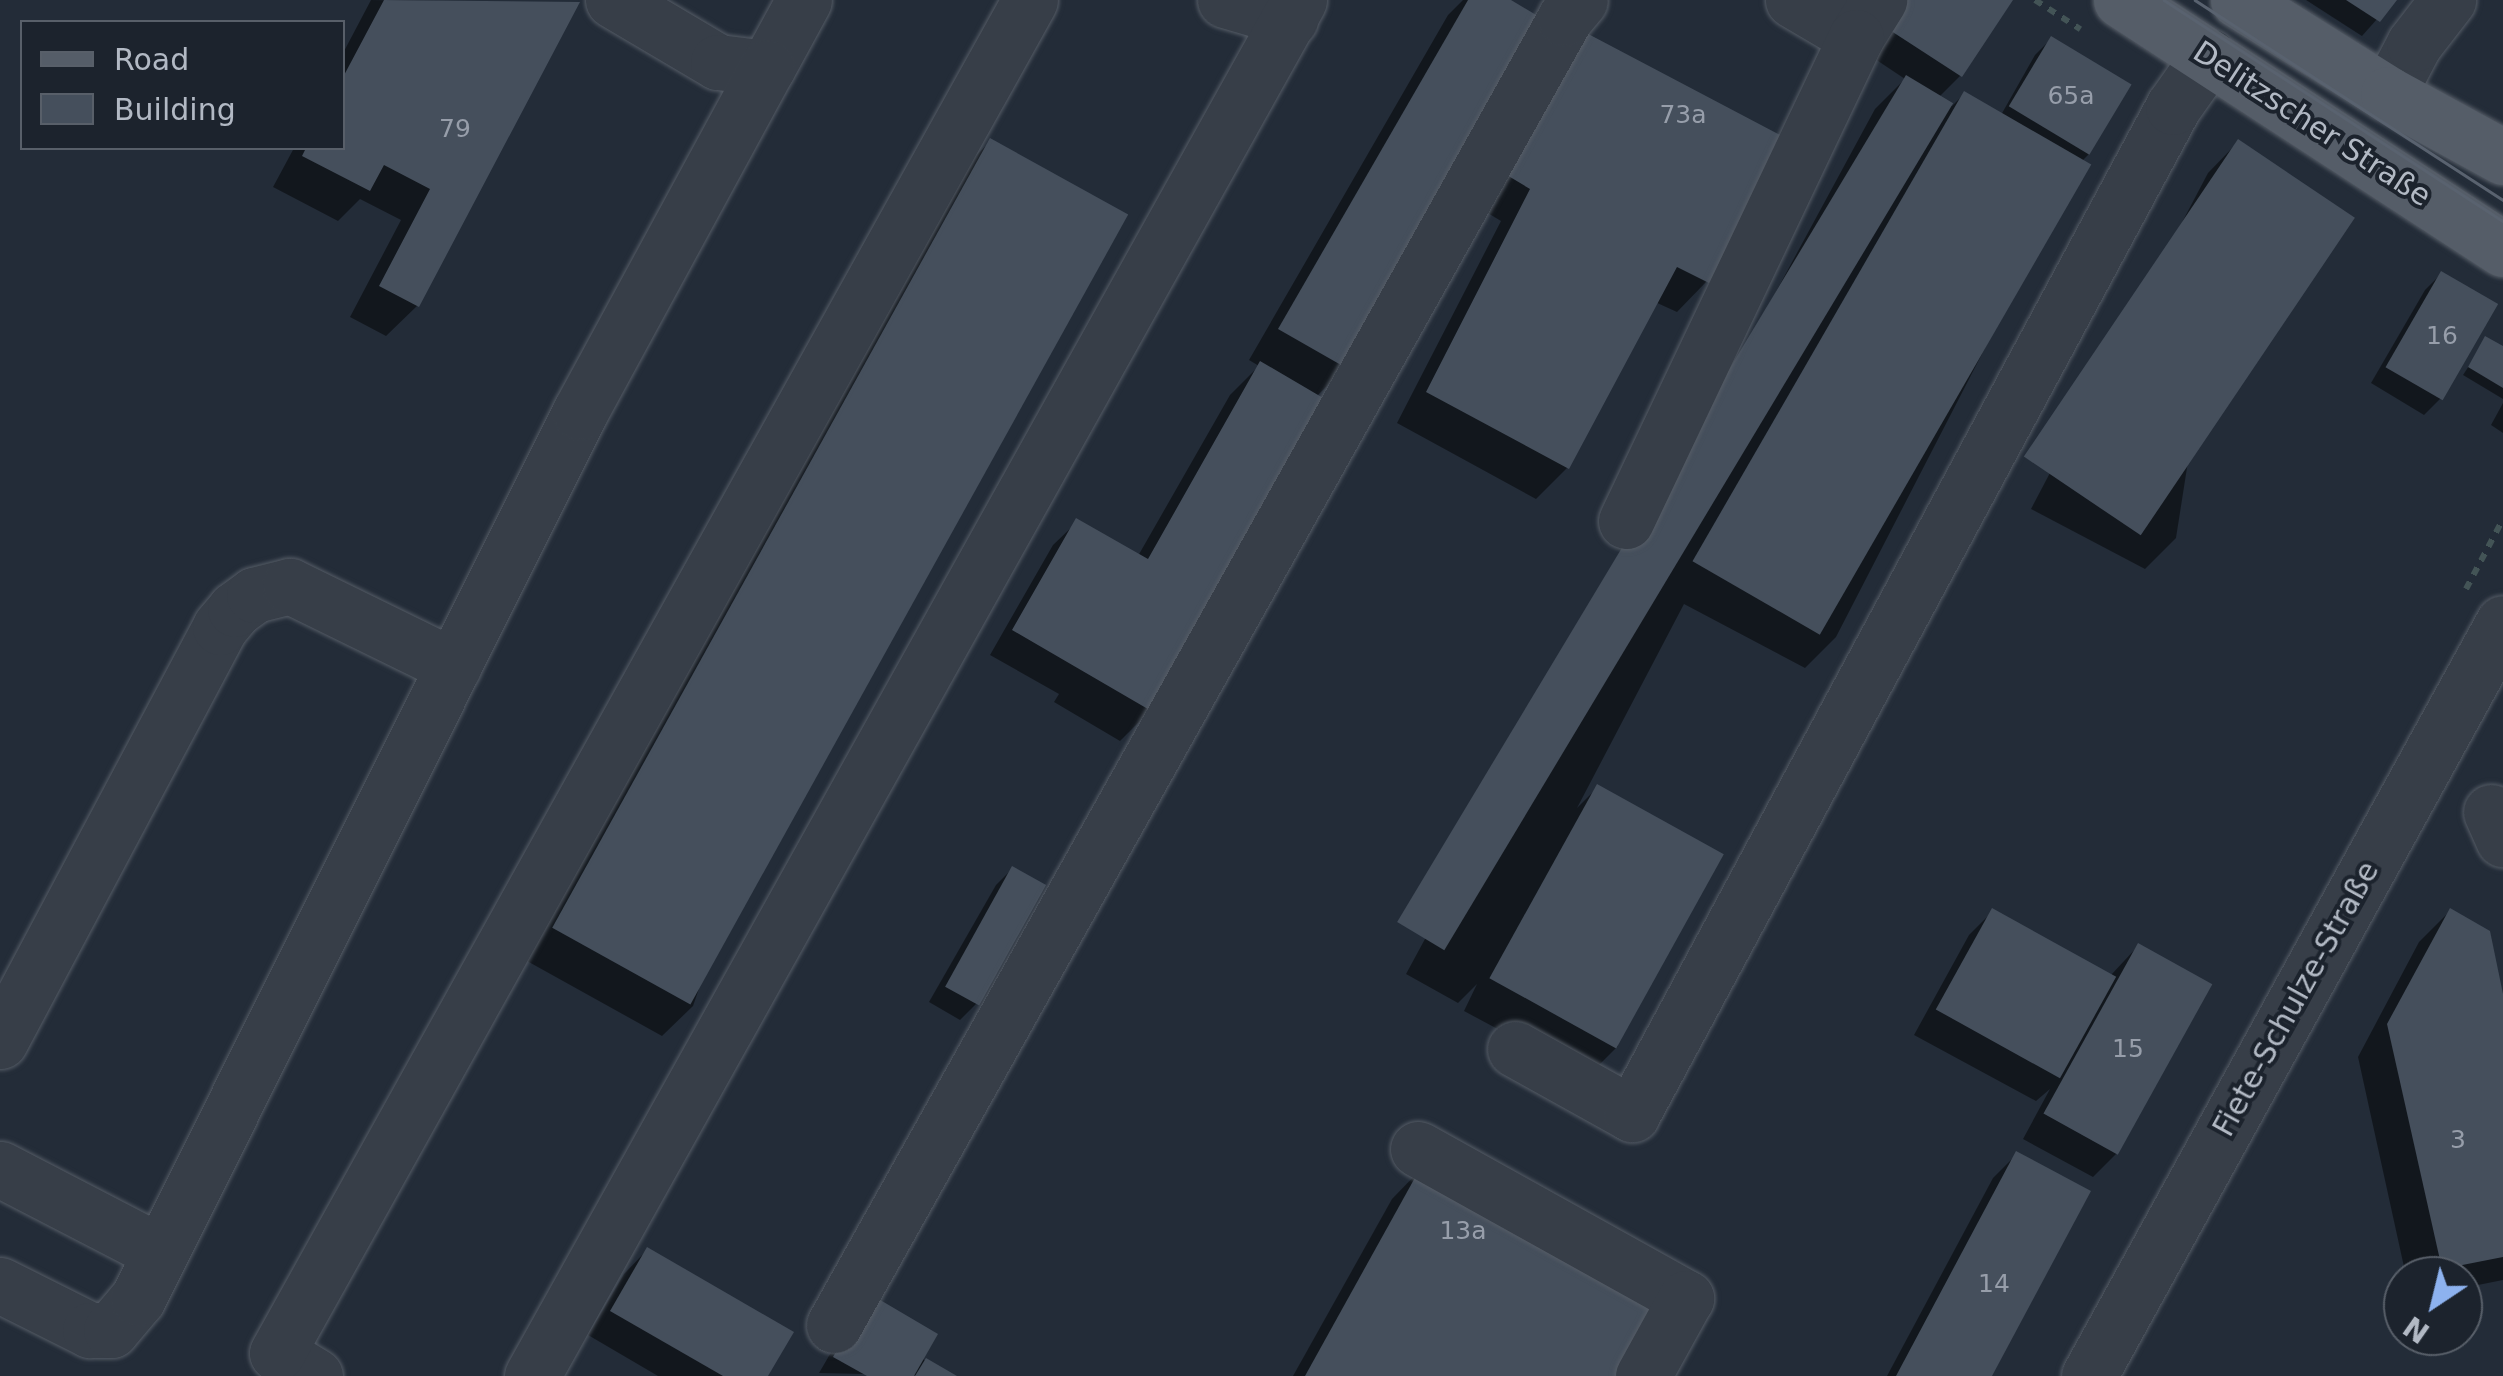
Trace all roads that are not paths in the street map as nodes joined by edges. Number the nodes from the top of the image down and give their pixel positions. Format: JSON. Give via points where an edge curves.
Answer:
{"nodes":[{"id":1,"x":613,"y":0,"type":"edge"},
{"id":2,"x":804,"y":0,"type":"edge"},
{"id":3,"x":1030,"y":0,"type":"edge"},
{"id":4,"x":1225,"y":0,"type":"edge"},
{"id":5,"x":1580,"y":0,"type":"edge"},
{"id":6,"x":1793,"y":0,"type":"edge"},
{"id":7,"x":2121,"y":0,"type":"edge"},
{"id":8,"x":2238,"y":0,"type":"edge"},
{"id":9,"x":2448,"y":0,"type":"edge"},
{"id":10,"x":1294,"y":9,"type":"edge"},
{"id":11,"x":1868,"y":18,"type":"edge"},
{"id":12,"x":2208,"y":56,"type":"junction"},
{"id":13,"x":767,"y":68,"type":"junction"},
{"id":14,"x":2388,"y":94,"type":"junction"},
{"id":15,"x":2503,"y":156,"type":"edge"},
{"id":16,"x":2503,"y":249,"type":"edge"},
{"id":17,"x":1626,"y":522,"type":"dead end"},
{"id":18,"x":2503,"y":623,"type":"edge"},
{"id":19,"x":453,"y":666,"type":"junction"},
{"id":20,"x":0,"y":1041,"type":"edge"},
{"id":21,"x":1515,"y":1049,"type":"dead end"},
{"id":22,"x":1418,"y":1149,"type":"dead end"},
{"id":23,"x":0,"y":1169,"type":"edge"},
{"id":24,"x":160,"y":1252,"type":"junction"},
{"id":25,"x":0,"y":1285,"type":"edge"},
{"id":26,"x":834,"y":1325,"type":"dead end"},
{"id":27,"x":2112,"y":1362,"type":"edge"},
{"id":28,"x":316,"y":1376,"type":"edge"},
{"id":29,"x":532,"y":1376,"type":"edge"},
{"id":30,"x":1643,"y":1376,"type":"edge"}],
"edges":[{"from":1,"to":13,"type":"street","via":[[718,62]]},
{"from":2,"to":13,"type":"street"},
{"from":3,"to":28,"type":"street","via":[[277,1352]]},
{"from":4,"to":10,"type":"street"},
{"from":5,"to":26,"type":"street"},
{"from":6,"to":11,"type":"street"},
{"from":7,"to":12,"type":"main road","name":"Delitzscher Straße"},
{"from":8,"to":14,"type":"main road"},
{"from":9,"to":14,"type":"street"},
{"from":10,"to":29,"type":"street"},
{"from":11,"to":17,"type":"street"},
{"from":12,"to":16,"type":"main road","name":"Delitzscher Straße"},
{"from":12,"to":21,"type":"street","via":[[2173,107],[1632,1114]]},
{"from":13,"to":19,"type":"street","via":[[580,412]]},
{"from":14,"to":15,"type":"main road"},
{"from":18,"to":27,"type":"street","name":"Fiete-Schulze-Straße"},
{"from":19,"to":20,"type":"street","via":[[290,586],[254,595],[236,608]]},
{"from":19,"to":24,"type":"street"},
{"from":22,"to":30,"type":"street","via":[[1686,1298]]},
{"from":23,"to":24,"type":"street"},
{"from":24,"to":25,"type":"street","via":[[138,1298],[111,1330],[65,1320]]}]}
